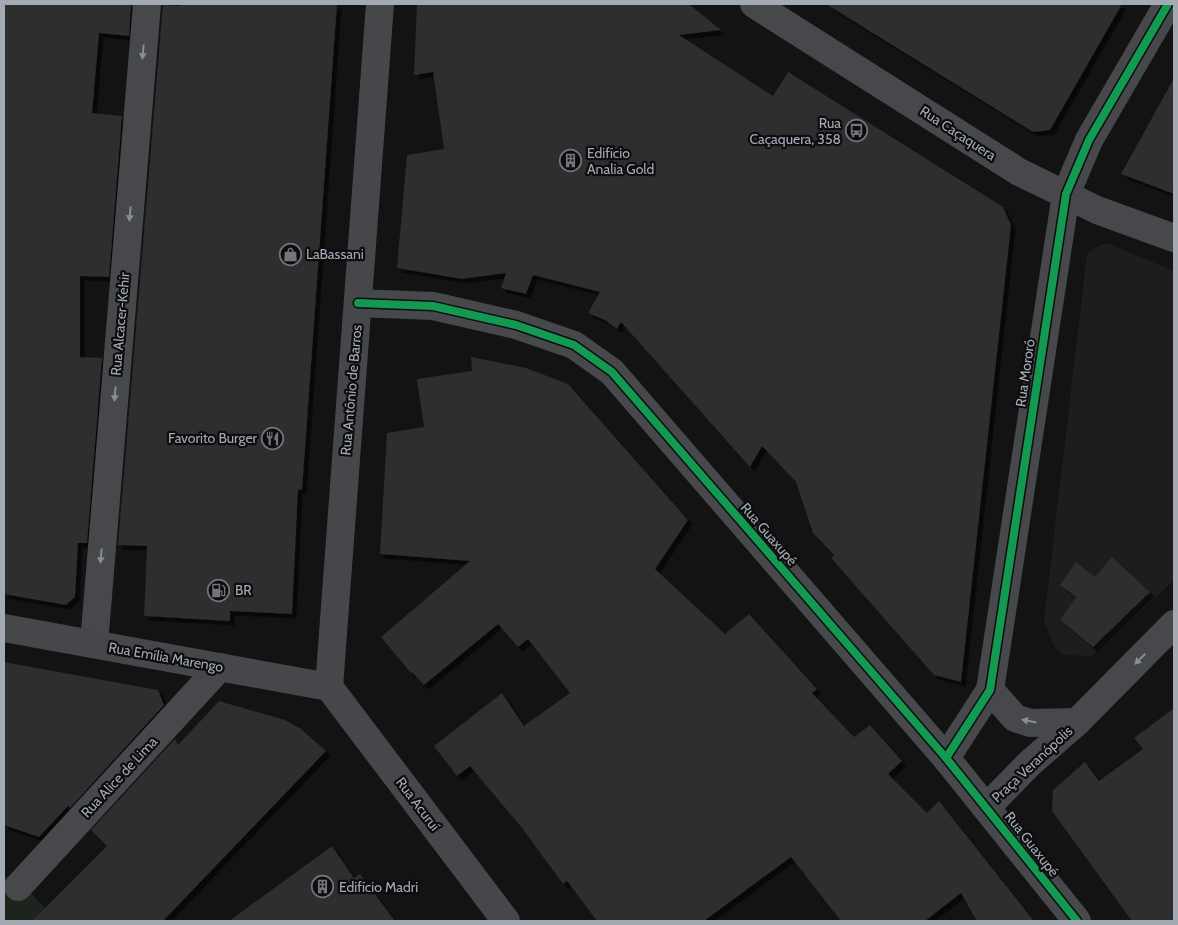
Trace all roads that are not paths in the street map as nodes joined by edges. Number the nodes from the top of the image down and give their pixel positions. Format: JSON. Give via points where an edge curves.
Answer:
{"nodes":[{"id":1,"x":147,"y":4,"type":"edge"},
{"id":2,"x":380,"y":4,"type":"edge"},
{"id":3,"x":754,"y":4,"type":"edge"},
{"id":4,"x":1168,"y":4,"type":"edge"},
{"id":5,"x":1066,"y":194,"type":"junction"},
{"id":6,"x":1174,"y":238,"type":"edge"},
{"id":7,"x":358,"y":303,"type":"junction"},
{"id":8,"x":1174,"y":624,"type":"edge"},
{"id":9,"x":4,"y":628,"type":"edge"},
{"id":10,"x":94,"y":644,"type":"junction"},
{"id":11,"x":220,"y":667,"type":"junction"},
{"id":12,"x":329,"y":687,"type":"junction"},
{"id":13,"x":990,"y":690,"type":"junction"},
{"id":14,"x":1077,"y":722,"type":"junction"},
{"id":15,"x":946,"y":758,"type":"junction"},
{"id":16,"x":987,"y":807,"type":"junction"},
{"id":17,"x":18,"y":887,"type":"dead end"},
{"id":18,"x":506,"y":921,"type":"edge"},
{"id":19,"x":1077,"y":921,"type":"edge"}],
"edges":[{"from":1,"to":10,"type":"street","name":"Rua Alcacer-Kehir","one_way":true},
{"from":2,"to":7,"type":"main road","name":"Rua Antônio de Barros"},
{"from":3,"to":5,"type":"street","name":"Rua Caçaquera","via":[[1007,164]]},
{"from":4,"to":5,"type":"street","name":"Rua Mororó","via":[[1089,140]]},
{"from":5,"to":6,"type":"street","name":"Rua Caçaquera","via":[[1097,210]]},
{"from":5,"to":13,"type":"street","name":"Rua Mororó"},
{"from":7,"to":12,"type":"main road","name":"Rua Antônio de Barros"},
{"from":7,"to":15,"type":"street","name":"Rua Guaxupé","via":[[433,306],[516,325],[574,345],[612,372]]},
{"from":8,"to":14,"type":"street","name":"Praça Veranópolis","one_way":true},
{"from":9,"to":10,"type":"main road","name":"Rua Emília Marengo"},
{"from":10,"to":11,"type":"main road","name":"Rua Emília Marengo"},
{"from":11,"to":12,"type":"main road","name":"Rua Emília Marengo"},
{"from":11,"to":17,"type":"street","name":"Rua Alice de Lima"},
{"from":12,"to":18,"type":"main road","name":"Rua Acuruí"},
{"from":14,"to":13,"type":"street","name":"Praça Veranópolis","one_way":true,"via":[[1030,723],[1015,718]]},
{"from":13,"to":15,"type":"street","name":"Rua Mororó"},
{"from":14,"to":16,"type":"street","name":"Praça Veranópolis"},
{"from":15,"to":16,"type":"street","name":"Rua Guaxupé"},
{"from":16,"to":19,"type":"street","name":"Rua Guaxupé"}]}
